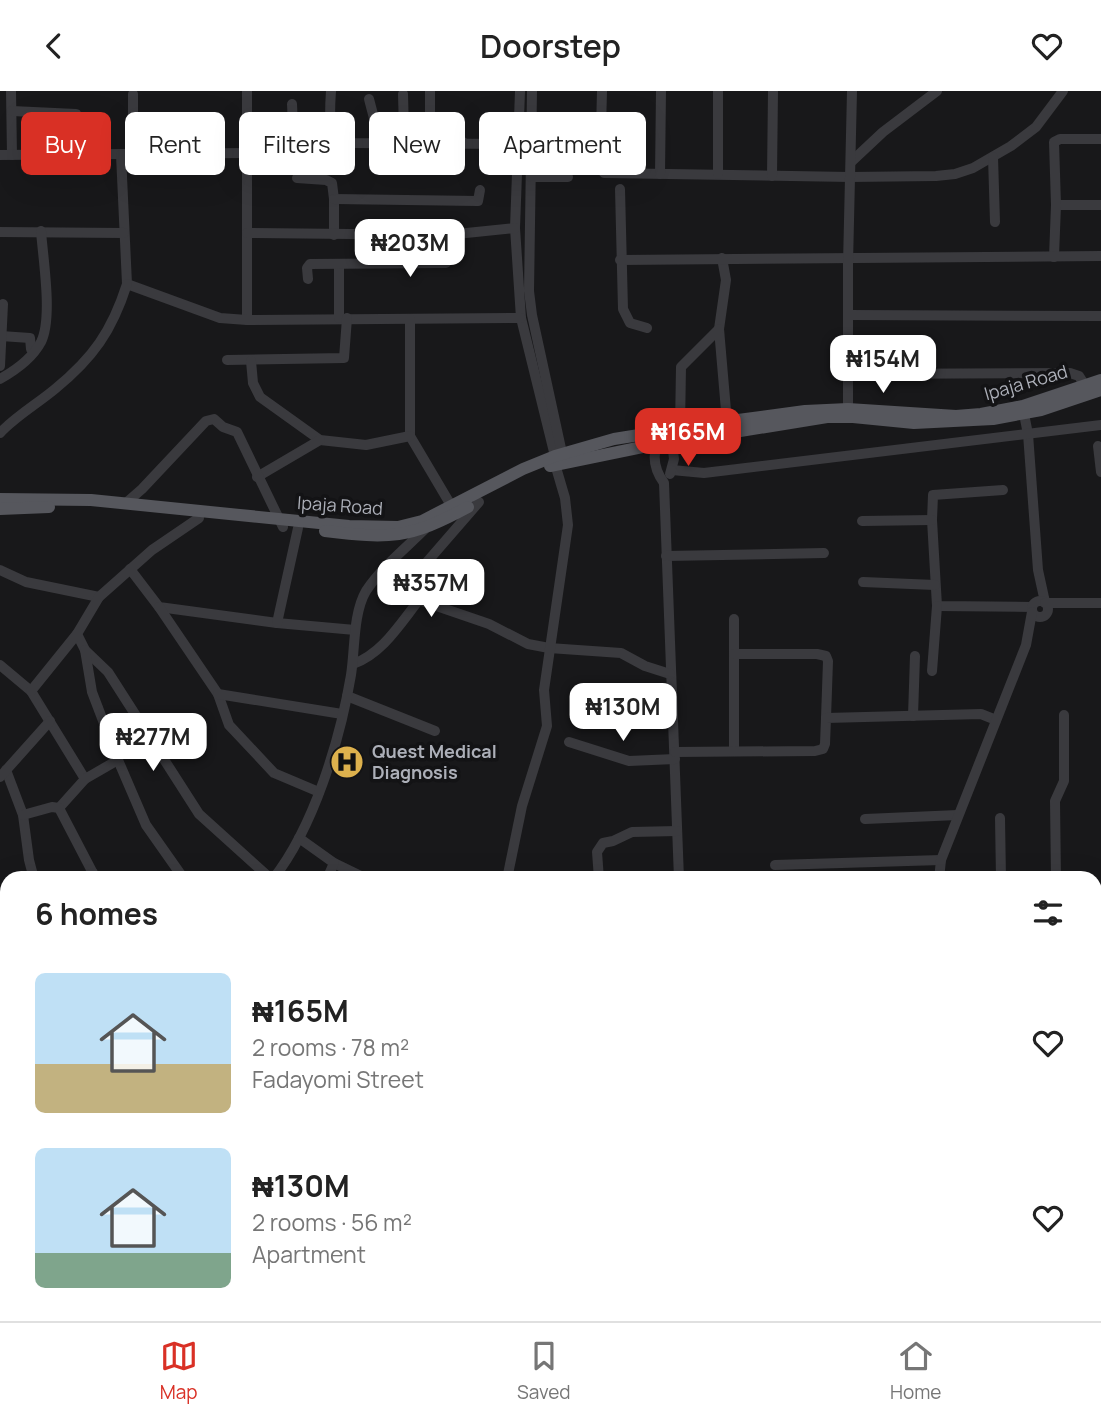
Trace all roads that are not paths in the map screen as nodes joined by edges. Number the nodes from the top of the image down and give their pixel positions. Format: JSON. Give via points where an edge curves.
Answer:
{"nodes":[{"id":1,"x":11,"y":91,"type":"edge"},
{"id":2,"x":247,"y":91,"type":"edge"},
{"id":3,"x":331,"y":91,"type":"edge"},
{"id":4,"x":430,"y":91,"type":"edge"},
{"id":5,"x":520,"y":91,"type":"edge"},
{"id":6,"x":532,"y":91,"type":"edge"},
{"id":7,"x":602,"y":91,"type":"edge"},
{"id":8,"x":661,"y":91,"type":"edge"},
{"id":9,"x":718,"y":91,"type":"edge"},
{"id":10,"x":773,"y":91,"type":"edge"},
{"id":11,"x":852,"y":91,"type":"edge"},
{"id":12,"x":937,"y":91,"type":"edge"},
{"id":13,"x":1059,"y":92,"type":"edge"},
{"id":14,"x":133,"y":94,"type":"dead end"},
{"id":15,"x":403,"y":94,"type":"dead end"},
{"id":16,"x":369,"y":99,"type":"dead end"},
{"id":17,"x":292,"y":104,"type":"dead end"},
{"id":18,"x":12,"y":111,"type":"junction"},
{"id":19,"x":33,"y":112,"type":"edge"},
{"id":20,"x":133,"y":112,"type":"edge"},
{"id":21,"x":247,"y":112,"type":"edge"},
{"id":22,"x":292,"y":112,"type":"edge"},
{"id":23,"x":330,"y":112,"type":"edge"},
{"id":24,"x":372,"y":112,"type":"edge"},
{"id":25,"x":403,"y":112,"type":"edge"},
{"id":26,"x":430,"y":112,"type":"edge"},
{"id":27,"x":519,"y":112,"type":"edge"},
{"id":28,"x":1101,"y":139,"type":"edge"},
{"id":29,"x":355,"y":144,"type":"edge"},
{"id":30,"x":467,"y":144,"type":"joint"},
{"id":31,"x":479,"y":144,"type":"edge"},
{"id":32,"x":0,"y":155,"type":"edge"},
{"id":33,"x":12,"y":155,"type":"junction"},
{"id":34,"x":21,"y":155,"type":"edge"},
{"id":35,"x":111,"y":155,"type":"edge"},
{"id":36,"x":121,"y":155,"type":"junction"},
{"id":37,"x":125,"y":155,"type":"edge"},
{"id":38,"x":993,"y":157,"type":"junction"},
{"id":39,"x":851,"y":162,"type":"junction"},
{"id":40,"x":660,"y":174,"type":"junction"},
{"id":41,"x":718,"y":174,"type":"junction"},
{"id":42,"x":248,"y":175,"type":"edge"},
{"id":43,"x":517,"y":175,"type":"edge"},
{"id":44,"x":772,"y":176,"type":"junction"},
{"id":45,"x":531,"y":177,"type":"junction"},
{"id":46,"x":568,"y":177,"type":"dead end"},
{"id":47,"x":850,"y":177,"type":"junction"},
{"id":48,"x":297,"y":178,"type":"dead end"},
{"id":49,"x":621,"y":189,"type":"dead end"},
{"id":50,"x":480,"y":190,"type":"dead end"},
{"id":51,"x":334,"y":199,"type":"junction"},
{"id":52,"x":1056,"y":205,"type":"junction"},
{"id":53,"x":1101,"y":205,"type":"edge"},
{"id":54,"x":995,"y":222,"type":"dead end"},
{"id":55,"x":515,"y":228,"type":"junction"},
{"id":56,"x":41,"y":231,"type":"junction"},
{"id":57,"x":0,"y":232,"type":"edge"},
{"id":58,"x":124,"y":233,"type":"junction"},
{"id":59,"x":247,"y":233,"type":"junction"},
{"id":60,"x":334,"y":235,"type":"junction"},
{"id":61,"x":447,"y":235,"type":"junction"},
{"id":62,"x":1101,"y":256,"type":"edge"},
{"id":63,"x":1054,"y":257,"type":"junction"},
{"id":64,"x":722,"y":258,"type":"junction"},
{"id":65,"x":848,"y":258,"type":"junction"},
{"id":66,"x":620,"y":260,"type":"junction"},
{"id":67,"x":339,"y":264,"type":"junction"},
{"id":68,"x":308,"y":279,"type":"dead end"},
{"id":69,"x":127,"y":285,"type":"junction"},
{"id":70,"x":3,"y":304,"type":"dead end"},
{"id":71,"x":848,"y":315,"type":"junction"},
{"id":72,"x":1101,"y":316,"type":"edge"},
{"id":73,"x":343,"y":318,"type":"junction"},
{"id":74,"x":410,"y":319,"type":"junction"},
{"id":75,"x":521,"y":319,"type":"junction"},
{"id":76,"x":247,"y":320,"type":"junction"},
{"id":77,"x":646,"y":328,"type":"dead end"},
{"id":78,"x":719,"y":329,"type":"junction"},
{"id":79,"x":1,"y":336,"type":"edge"},
{"id":80,"x":34,"y":351,"type":"junction"},
{"id":81,"x":227,"y":360,"type":"dead end"},
{"id":82,"x":251,"y":361,"type":"junction"},
{"id":83,"x":0,"y":366,"type":"edge"},
{"id":84,"x":848,"y":374,"type":"junction"},
{"id":85,"x":0,"y":379,"type":"edge"},
{"id":86,"x":1101,"y":380,"type":"edge"},
{"id":87,"x":1084,"y":384,"type":"junction"},
{"id":88,"x":1101,"y":390,"type":"edge"},
{"id":89,"x":848,"y":409,"type":"junction"},
{"id":90,"x":1024,"y":414,"type":"junction"},
{"id":91,"x":727,"y":422,"type":"junction"},
{"id":92,"x":1101,"y":425,"type":"edge"},
{"id":93,"x":0,"y":433,"type":"edge"},
{"id":94,"x":1028,"y":434,"type":"junction"},
{"id":95,"x":410,"y":436,"type":"junction"},
{"id":96,"x":668,"y":437,"type":"junction"},
{"id":97,"x":320,"y":440,"type":"junction"},
{"id":98,"x":1098,"y":446,"type":"dead end"},
{"id":99,"x":557,"y":458,"type":"junction"},
{"id":100,"x":672,"y":470,"type":"junction"},
{"id":101,"x":1101,"y":472,"type":"edge"},
{"id":102,"x":257,"y":477,"type":"junction"},
{"id":103,"x":664,"y":484,"type":"junction"},
{"id":104,"x":1003,"y":490,"type":"dead end"},
{"id":105,"x":0,"y":499,"type":"edge"},
{"id":106,"x":479,"y":502,"type":"junction"},
{"id":107,"x":126,"y":503,"type":"junction"},
{"id":108,"x":452,"y":507,"type":"junction"},
{"id":109,"x":0,"y":509,"type":"edge"},
{"id":110,"x":199,"y":518,"type":"junction"},
{"id":111,"x":932,"y":520,"type":"junction"},
{"id":112,"x":862,"y":521,"type":"dead end"},
{"id":113,"x":281,"y":523,"type":"junction"},
{"id":114,"x":298,"y":528,"type":"junction"},
{"id":115,"x":425,"y":529,"type":"junction"},
{"id":116,"x":824,"y":553,"type":"dead end"},
{"id":117,"x":666,"y":557,"type":"junction"},
{"id":118,"x":130,"y":569,"type":"junction"},
{"id":119,"x":0,"y":571,"type":"edge"},
{"id":120,"x":863,"y":582,"type":"dead end"},
{"id":121,"x":936,"y":585,"type":"junction"},
{"id":122,"x":99,"y":597,"type":"junction"},
{"id":123,"x":419,"y":600,"type":"junction"},
{"id":124,"x":1101,"y":603,"type":"edge"},
{"id":125,"x":1077,"y":604,"type":"junction"},
{"id":126,"x":1038,"y":605,"type":"junction"},
{"id":127,"x":937,"y":606,"type":"junction"},
{"id":128,"x":159,"y":607,"type":"junction"},
{"id":129,"x":1045,"y":615,"type":"junction"},
{"id":130,"x":734,"y":619,"type":"dead end"},
{"id":131,"x":277,"y":623,"type":"junction"},
{"id":132,"x":355,"y":630,"type":"junction"},
{"id":133,"x":77,"y":634,"type":"junction"},
{"id":134,"x":1026,"y":645,"type":"junction"},
{"id":135,"x":549,"y":648,"type":"junction"},
{"id":136,"x":85,"y":650,"type":"junction"},
{"id":137,"x":734,"y":654,"type":"junction"},
{"id":138,"x":915,"y":656,"type":"dead end"},
{"id":139,"x":353,"y":664,"type":"junction"},
{"id":140,"x":0,"y":665,"type":"edge"},
{"id":141,"x":932,"y":671,"type":"dead end"},
{"id":142,"x":670,"y":674,"type":"junction"},
{"id":143,"x":31,"y":691,"type":"junction"},
{"id":144,"x":218,"y":694,"type":"junction"},
{"id":145,"x":347,"y":696,"type":"junction"},
{"id":146,"x":342,"y":714,"type":"junction"},
{"id":147,"x":1064,"y":715,"type":"dead end"},
{"id":148,"x":913,"y":716,"type":"junction"},
{"id":149,"x":826,"y":718,"type":"junction"},
{"id":150,"x":996,"y":720,"type":"junction"},
{"id":151,"x":50,"y":721,"type":"junction"},
{"id":152,"x":435,"y":730,"type":"dead end"},
{"id":153,"x":569,"y":742,"type":"dead end"},
{"id":154,"x":734,"y":751,"type":"junction"},
{"id":155,"x":675,"y":755,"type":"junction"},
{"id":156,"x":118,"y":760,"type":"junction"},
{"id":157,"x":3,"y":773,"type":"edge"},
{"id":158,"x":85,"y":779,"type":"junction"},
{"id":159,"x":319,"y":792,"type":"junction"},
{"id":160,"x":59,"y":808,"type":"junction"},
{"id":161,"x":23,"y":815,"type":"junction"},
{"id":162,"x":958,"y":815,"type":"junction"},
{"id":163,"x":1000,"y":818,"type":"dead end"},
{"id":164,"x":865,"y":819,"type":"dead end"},
{"id":165,"x":677,"y":831,"type":"junction"},
{"id":166,"x":299,"y":838,"type":"junction"},
{"id":167,"x":941,"y":860,"type":"junction"},
{"id":168,"x":334,"y":863,"type":"junction"},
{"id":169,"x":775,"y":865,"type":"dead end"},
{"id":170,"x":32,"y":871,"type":"edge"},
{"id":171,"x":91,"y":871,"type":"edge"},
{"id":172,"x":178,"y":871,"type":"edge"},
{"id":173,"x":263,"y":871,"type":"edge"},
{"id":174,"x":279,"y":871,"type":"edge"},
{"id":175,"x":330,"y":871,"type":"edge"},
{"id":176,"x":350,"y":871,"type":"edge"},
{"id":177,"x":509,"y":871,"type":"edge"},
{"id":178,"x":598,"y":871,"type":"edge"},
{"id":179,"x":679,"y":871,"type":"edge"},
{"id":180,"x":940,"y":871,"type":"edge"},
{"id":181,"x":1001,"y":871,"type":"edge"},
{"id":182,"x":1056,"y":871,"type":"edge"}],
"edges":[{"from":1,"to":18,"type":"street"},
{"from":2,"to":21,"type":"street"},
{"from":3,"to":23,"type":"street"},
{"from":4,"to":26,"type":"street"},
{"from":5,"to":27,"type":"street"},
{"from":6,"to":45,"type":"street"},
{"from":7,"to":40,"type":"street","via":[[602,172]]},
{"from":8,"to":40,"type":"street"},
{"from":9,"to":41,"type":"street"},
{"from":10,"to":44,"type":"street"},
{"from":11,"to":39,"type":"street"},
{"from":12,"to":39,"type":"street"},
{"from":13,"to":38,"type":"street","via":[[1036,127]]},
{"from":14,"to":20,"type":"street"},
{"from":15,"to":25,"type":"street"},
{"from":16,"to":24,"type":"street"},
{"from":17,"to":22,"type":"street"},
{"from":18,"to":19,"type":"street"},
{"from":18,"to":33,"type":"street"},
{"from":28,"to":52,"type":"street","via":[[1056,140]]},
{"from":29,"to":30,"type":"street"},
{"from":30,"to":31,"type":"street"},
{"from":32,"to":33,"type":"street"},
{"from":33,"to":34,"type":"street"},
{"from":35,"to":36,"type":"street"},
{"from":36,"to":37,"type":"street"},
{"from":36,"to":58,"type":"street"},
{"from":38,"to":47,"type":"street","via":[[955,174]]},
{"from":38,"to":54,"type":"street"},
{"from":39,"to":47,"type":"street"},
{"from":40,"to":41,"type":"street"},
{"from":41,"to":44,"type":"street"},
{"from":42,"to":59,"type":"street"},
{"from":43,"to":55,"type":"street"},
{"from":44,"to":47,"type":"street"},
{"from":45,"to":46,"type":"street"},
{"from":45,"to":99,"type":"street","via":[[529,291]]},
{"from":47,"to":65,"type":"street"},
{"from":48,"to":51,"type":"street","via":[[332,183]]},
{"from":49,"to":66,"type":"street"},
{"from":50,"to":51,"type":"street","via":[[478,201]]},
{"from":51,"to":60,"type":"street"},
{"from":52,"to":53,"type":"street"},
{"from":52,"to":63,"type":"street"},
{"from":55,"to":61,"type":"street"},
{"from":55,"to":75,"type":"street"},
{"from":56,"to":57,"type":"street"},
{"from":56,"to":58,"type":"street"},
{"from":56,"to":80,"type":"street","via":[[47,326]]},
{"from":58,"to":69,"type":"street"},
{"from":59,"to":60,"type":"street"},
{"from":59,"to":76,"type":"street"},
{"from":60,"to":61,"type":"street"},
{"from":61,"to":67,"type":"street","via":[[446,264]]},
{"from":62,"to":63,"type":"street"},
{"from":63,"to":65,"type":"street"},
{"from":64,"to":65,"type":"street"},
{"from":64,"to":66,"type":"street"},
{"from":64,"to":78,"type":"street","via":[[726,280]]},
{"from":65,"to":71,"type":"street"},
{"from":66,"to":77,"type":"street","via":[[626,319]]},
{"from":67,"to":68,"type":"street","via":[[310,264]]},
{"from":67,"to":73,"type":"street"},
{"from":69,"to":76,"type":"street","via":[[219,318]]},
{"from":69,"to":93,"type":"street","via":[[101,343],[56,388]]},
{"from":70,"to":79,"type":"street"},
{"from":71,"to":72,"type":"street"},
{"from":71,"to":84,"type":"street"},
{"from":73,"to":74,"type":"street"},
{"from":73,"to":76,"type":"street"},
{"from":73,"to":82,"type":"street","via":[[344,358]]},
{"from":74,"to":75,"type":"street"},
{"from":74,"to":95,"type":"street"},
{"from":75,"to":99,"type":"street"},
{"from":78,"to":91,"type":"street"},
{"from":78,"to":96,"type":"street","via":[[681,367]]},
{"from":79,"to":80,"type":"street","via":[[30,338]]},
{"from":79,"to":83,"type":"street"},
{"from":80,"to":85,"type":"street"},
{"from":81,"to":82,"type":"street"},
{"from":82,"to":97,"type":"street","via":[[260,397]]},
{"from":84,"to":87,"type":"street","via":[[1070,373]]},
{"from":84,"to":89,"type":"street"},
{"from":86,"to":87,"type":"main road","name":"Ipaja Road"},
{"from":87,"to":89,"type":"main road","name":"Ipaja Road","via":[[981,414],[930,416]]},
{"from":88,"to":90,"type":"main road","name":"Ipaja Road"},
{"from":89,"to":91,"type":"main road","name":"Ipaja Road"},
{"from":90,"to":94,"type":"street"},
{"from":90,"to":96,"type":"main road","name":"Ipaja Road","via":[[944,423],[827,417]]},
{"from":91,"to":96,"type":"main road","name":"Ipaja Road"},
{"from":92,"to":94,"type":"street"},
{"from":94,"to":100,"type":"street","via":[[704,473]]},
{"from":94,"to":126,"type":"street"},
{"from":95,"to":97,"type":"street","via":[[366,445]]},
{"from":95,"to":108,"type":"street"},
{"from":96,"to":99,"type":"main road","name":"Ipaja Road"},
{"from":96,"to":100,"type":"street"},
{"from":96,"to":103,"type":"street","via":[[655,464]]},
{"from":97,"to":102,"type":"street"},
{"from":98,"to":101,"type":"street"},
{"from":99,"to":106,"type":"main road","name":"Ipaja Road"},
{"from":99,"to":108,"type":"main road","name":"Ipaja Road","via":[[523,469]]},
{"from":99,"to":135,"type":"street","via":[[568,525]]},
{"from":100,"to":103,"type":"street"},
{"from":102,"to":107,"type":"street","via":[[237,432],[214,419],[206,421]]},
{"from":102,"to":113,"type":"street"},
{"from":103,"to":117,"type":"street"},
{"from":104,"to":111,"type":"street","via":[[937,493],[932,500]]},
{"from":105,"to":107,"type":"main road","name":"Ipaja Road"},
{"from":106,"to":115,"type":"main road","name":"Ipaja Road"},
{"from":106,"to":123,"type":"street","via":[[407,585]]},
{"from":107,"to":113,"type":"main road","name":"Ipaja Road"},
{"from":108,"to":113,"type":"main road","name":"Ipaja Road","via":[[398,527]]},
{"from":109,"to":110,"type":"main road","name":"Ipaja Road","via":[[85,507]]},
{"from":110,"to":113,"type":"main road","name":"Ipaja Road"},
{"from":110,"to":118,"type":"street"},
{"from":111,"to":112,"type":"street"},
{"from":111,"to":121,"type":"street"},
{"from":113,"to":114,"type":"main road","name":"Ipaja Road"},
{"from":114,"to":115,"type":"main road","name":"Ipaja Road","via":[[376,537]]},
{"from":114,"to":131,"type":"street"},
{"from":115,"to":132,"type":"street","via":[[365,593]]},
{"from":116,"to":117,"type":"street"},
{"from":117,"to":142,"type":"street"},
{"from":118,"to":122,"type":"street"},
{"from":118,"to":128,"type":"street"},
{"from":119,"to":122,"type":"street","via":[[26,582]]},
{"from":120,"to":121,"type":"street"},
{"from":121,"to":127,"type":"street"},
{"from":122,"to":133,"type":"street"},
{"from":123,"to":135,"type":"street","via":[[489,624],[528,644]]},
{"from":123,"to":139,"type":"street","via":[[383,645],[368,659]]},
{"from":124,"to":125,"type":"street"},
{"from":125,"to":126,"type":"street"},
{"from":125,"to":129,"type":"street"},
{"from":126,"to":127,"type":"street"},
{"from":126,"to":129,"type":"street","via":[[1038,617]]},
{"from":126,"to":134,"type":"street"},
{"from":127,"to":141,"type":"street"},
{"from":128,"to":131,"type":"street"},
{"from":128,"to":144,"type":"street"},
{"from":129,"to":134,"type":"street"},
{"from":130,"to":137,"type":"street"},
{"from":131,"to":132,"type":"street"},
{"from":132,"to":139,"type":"street"},
{"from":133,"to":136,"type":"street"},
{"from":133,"to":143,"type":"street"},
{"from":134,"to":150,"type":"street"},
{"from":135,"to":142,"type":"street","via":[[621,653]]},
{"from":135,"to":177,"type":"street","via":[[544,690],[547,726],[522,806]]},
{"from":136,"to":156,"type":"street","via":[[92,692]]},
{"from":136,"to":173,"type":"street","via":[[108,672],[199,814]]},
{"from":137,"to":149,"type":"street","via":[[826,656]]},
{"from":137,"to":154,"type":"street"},
{"from":138,"to":148,"type":"street"},
{"from":139,"to":145,"type":"street"},
{"from":140,"to":143,"type":"street"},
{"from":142,"to":155,"type":"street"},
{"from":143,"to":151,"type":"street"},
{"from":144,"to":146,"type":"street"},
{"from":144,"to":159,"type":"street","via":[[229,725],[274,773]]},
{"from":145,"to":146,"type":"street"},
{"from":145,"to":152,"type":"street"},
{"from":146,"to":159,"type":"street"},
{"from":147,"to":182,"type":"street","via":[[1064,781],[1055,801]]},
{"from":148,"to":149,"type":"street"},
{"from":148,"to":150,"type":"street","via":[[981,714]]},
{"from":149,"to":154,"type":"street","via":[[823,749]]},
{"from":150,"to":162,"type":"street"},
{"from":151,"to":157,"type":"street"},
{"from":151,"to":158,"type":"street"},
{"from":153,"to":155,"type":"street","via":[[629,761]]},
{"from":154,"to":155,"type":"street"},
{"from":155,"to":165,"type":"street"},
{"from":156,"to":158,"type":"street"},
{"from":156,"to":172,"type":"street","via":[[146,825]]},
{"from":157,"to":161,"type":"street"},
{"from":158,"to":160,"type":"street"},
{"from":159,"to":166,"type":"street"},
{"from":160,"to":161,"type":"street"},
{"from":160,"to":171,"type":"street"},
{"from":161,"to":170,"type":"street"},
{"from":162,"to":164,"type":"street"},
{"from":162,"to":167,"type":"street"},
{"from":163,"to":181,"type":"street"},
{"from":165,"to":178,"type":"street","via":[[632,832],[603,843],[597,852]]},
{"from":165,"to":179,"type":"street"},
{"from":166,"to":168,"type":"street"},
{"from":166,"to":174,"type":"street"},
{"from":167,"to":169,"type":"street"},
{"from":167,"to":180,"type":"street"},
{"from":168,"to":175,"type":"street"},
{"from":168,"to":176,"type":"street"}]}
